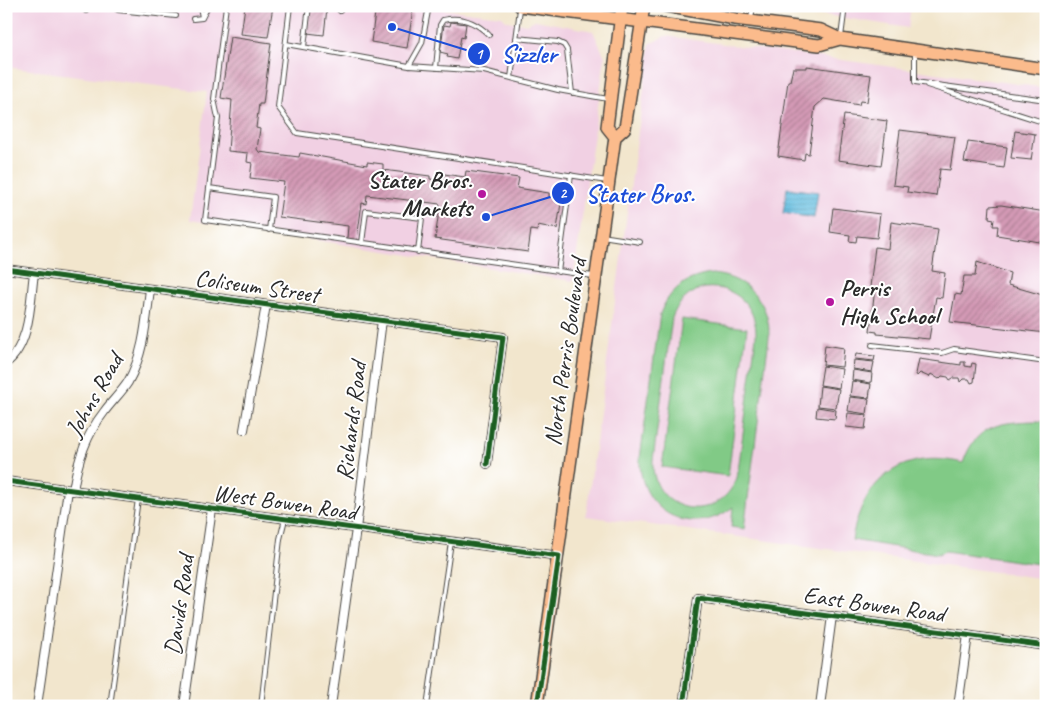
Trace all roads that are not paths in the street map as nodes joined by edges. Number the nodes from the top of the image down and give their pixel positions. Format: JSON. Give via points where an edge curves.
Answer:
{"nodes":[{"id":1,"x":112,"y":6,"type":"edge"},
{"id":2,"x":200,"y":6,"type":"edge"},
{"id":3,"x":208,"y":6,"type":"edge"},
{"id":4,"x":226,"y":6,"type":"edge"},
{"id":5,"x":290,"y":6,"type":"edge"},
{"id":6,"x":309,"y":6,"type":"edge"},
{"id":7,"x":336,"y":6,"type":"edge"},
{"id":8,"x":429,"y":6,"type":"edge"},
{"id":9,"x":520,"y":6,"type":"edge"},
{"id":10,"x":622,"y":6,"type":"edge"},
{"id":11,"x":644,"y":6,"type":"edge"},
{"id":12,"x":666,"y":6,"type":"edge"},
{"id":13,"x":753,"y":6,"type":"edge"},
{"id":14,"x":845,"y":6,"type":"edge"},
{"id":15,"x":340,"y":11,"type":"dead end"},
{"id":16,"x":176,"y":16,"type":"dead end"},
{"id":17,"x":202,"y":18,"type":"junction"},
{"id":18,"x":620,"y":18,"type":"junction"},
{"id":19,"x":193,"y":19,"type":"dead end"},
{"id":20,"x":751,"y":21,"type":"junction"},
{"id":21,"x":642,"y":22,"type":"junction"},
{"id":22,"x":489,"y":35,"type":"dead end"},
{"id":23,"x":516,"y":38,"type":"junction"},
{"id":24,"x":840,"y":39,"type":"junction"},
{"id":25,"x":286,"y":44,"type":"junction"},
{"id":26,"x":304,"y":47,"type":"junction"},
{"id":27,"x":916,"y":50,"type":"junction"},
{"id":28,"x":409,"y":66,"type":"junction"},
{"id":29,"x":436,"y":68,"type":"junction"},
{"id":30,"x":1046,"y":69,"type":"edge"},
{"id":31,"x":511,"y":78,"type":"junction"},
{"id":32,"x":915,"y":82,"type":"junction"},
{"id":33,"x":572,"y":93,"type":"junction"},
{"id":34,"x":610,"y":100,"type":"junction"},
{"id":35,"x":1046,"y":100,"type":"edge"},
{"id":36,"x":1046,"y":123,"type":"edge"},
{"id":37,"x":615,"y":137,"type":"junction"},
{"id":38,"x":571,"y":176,"type":"junction"},
{"id":39,"x":609,"y":181,"type":"junction"},
{"id":40,"x":209,"y":188,"type":"junction"},
{"id":41,"x":269,"y":230,"type":"junction"},
{"id":42,"x":602,"y":236,"type":"junction"},
{"id":43,"x":640,"y":242,"type":"dead end"},
{"id":44,"x":362,"y":243,"type":"junction"},
{"id":45,"x":418,"y":252,"type":"junction"},
{"id":46,"x":6,"y":269,"type":"edge"},
{"id":47,"x":558,"y":272,"type":"junction"},
{"id":48,"x":34,"y":273,"type":"junction"},
{"id":49,"x":597,"y":277,"type":"junction"},
{"id":50,"x":150,"y":289,"type":"junction"},
{"id":51,"x":266,"y":305,"type":"junction"},
{"id":52,"x":382,"y":320,"type":"junction"},
{"id":53,"x":872,"y":345,"type":"dead end"},
{"id":54,"x":1046,"y":362,"type":"edge"},
{"id":55,"x":6,"y":364,"type":"edge"},
{"id":56,"x":244,"y":430,"type":"dead end"},
{"id":57,"x":487,"y":464,"type":"dead end"},
{"id":58,"x":6,"y":481,"type":"edge"},
{"id":59,"x":70,"y":490,"type":"junction"},
{"id":60,"x":138,"y":499,"type":"junction"},
{"id":61,"x":212,"y":509,"type":"junction"},
{"id":62,"x":285,"y":519,"type":"junction"},
{"id":63,"x":356,"y":529,"type":"junction"},
{"id":64,"x":451,"y":542,"type":"junction"},
{"id":65,"x":559,"y":556,"type":"junction"},
{"id":66,"x":832,"y":616,"type":"junction"},
{"id":67,"x":968,"y":635,"type":"junction"},
{"id":68,"x":1046,"y":646,"type":"edge"},
{"id":69,"x":37,"y":706,"type":"edge"},
{"id":70,"x":110,"y":706,"type":"edge"},
{"id":71,"x":184,"y":706,"type":"edge"},
{"id":72,"x":261,"y":706,"type":"edge"},
{"id":73,"x":331,"y":706,"type":"edge"},
{"id":74,"x":427,"y":706,"type":"edge"},
{"id":75,"x":537,"y":706,"type":"edge"},
{"id":76,"x":684,"y":706,"type":"edge"},
{"id":77,"x":820,"y":706,"type":"edge"},
{"id":78,"x":958,"y":706,"type":"edge"}],
"edges":[{"from":1,"to":16,"type":"lane","via":[[118,10]]},
{"from":2,"to":17,"type":"lane"},
{"from":3,"to":17,"type":"lane"},
{"from":4,"to":40,"type":"lane","via":[[214,99],[218,118]]},
{"from":5,"to":25,"type":"lane"},
{"from":6,"to":26,"type":"lane"},
{"from":7,"to":15,"type":"lane"},
{"from":8,"to":28,"type":"lane","via":[[422,43]]},
{"from":9,"to":18,"type":"main road"},
{"from":9,"to":23,"type":"lane"},
{"from":10,"to":18,"type":"main road","name":"North Perris Boulevard"},
{"from":11,"to":21,"type":"main road"},
{"from":12,"to":20,"type":"main road"},
{"from":13,"to":20,"type":"lane"},
{"from":14,"to":24,"type":"lane"},
{"from":17,"to":19,"type":"lane"},
{"from":18,"to":21,"type":"main road"},
{"from":18,"to":34,"type":"main road","name":"North Perris Boulevard"},
{"from":20,"to":24,"type":"main road","via":[[821,30]]},
{"from":21,"to":24,"type":"main road","via":[[819,45]]},
{"from":21,"to":37,"type":"main road","via":[[625,128]]},
{"from":22,"to":29,"type":"lane","via":[[471,21],[443,20]]},
{"from":23,"to":31,"type":"lane"},
{"from":23,"to":33,"type":"lane","via":[[564,45]]},
{"from":24,"to":27,"type":"main road"},
{"from":25,"to":26,"type":"lane"},
{"from":25,"to":38,"type":"lane","via":[[278,107],[297,133]]},
{"from":26,"to":28,"type":"lane"},
{"from":27,"to":30,"type":"main road"},
{"from":27,"to":32,"type":"lane"},
{"from":28,"to":29,"type":"lane"},
{"from":29,"to":31,"type":"lane","via":[[484,71]]},
{"from":31,"to":33,"type":"lane"},
{"from":32,"to":35,"type":"lane"},
{"from":32,"to":36,"type":"lane"},
{"from":33,"to":34,"type":"lane"},
{"from":34,"to":37,"type":"main road","name":"North Perris Boulevard","via":[[607,126]]},
{"from":37,"to":39,"type":"main road","name":"North Perris Boulevard"},
{"from":38,"to":39,"type":"lane"},
{"from":38,"to":47,"type":"lane"},
{"from":39,"to":42,"type":"main road","name":"North Perris Boulevard"},
{"from":40,"to":41,"type":"lane","via":[[205,220]]},
{"from":40,"to":41,"type":"lane","via":[[273,197]]},
{"from":41,"to":44,"type":"lane"},
{"from":42,"to":43,"type":"lane"},
{"from":42,"to":49,"type":"main road","name":"North Perris Boulevard"},
{"from":44,"to":45,"type":"lane"},
{"from":44,"to":45,"type":"lane","via":[[366,211],[422,218]]},
{"from":45,"to":47,"type":"lane"},
{"from":46,"to":48,"type":"street","name":"Coliseum Street"},
{"from":47,"to":49,"type":"lane"},
{"from":48,"to":50,"type":"street","name":"Coliseum Street"},
{"from":48,"to":55,"type":"street","via":[[22,341]]},
{"from":49,"to":65,"type":"main road","name":"North Perris Boulevard"},
{"from":50,"to":51,"type":"street","name":"Coliseum Street"},
{"from":50,"to":59,"type":"street","name":"Johns Road","via":[[146,328],[137,362],[128,383],[93,427]]},
{"from":51,"to":52,"type":"street","name":"Coliseum Street"},
{"from":51,"to":56,"type":"street"},
{"from":52,"to":57,"type":"street","name":"Coliseum Street","via":[[503,337]]},
{"from":52,"to":63,"type":"street","name":"Richards Road"},
{"from":53,"to":54,"type":"lane","via":[[942,353],[954,349]]},
{"from":58,"to":59,"type":"street","name":"West Bowen Road"},
{"from":59,"to":60,"type":"street","name":"West Bowen Road"},
{"from":59,"to":69,"type":"street","name":"Johns Road"},
{"from":60,"to":61,"type":"street","name":"West Bowen Road"},
{"from":60,"to":70,"type":"lane"},
{"from":61,"to":62,"type":"street","name":"West Bowen Road"},
{"from":61,"to":71,"type":"street","name":"Davids Road"},
{"from":62,"to":63,"type":"street","name":"West Bowen Road"},
{"from":62,"to":72,"type":"lane"},
{"from":63,"to":64,"type":"street","name":"West Bowen Road"},
{"from":63,"to":73,"type":"street","name":"Richards Road"},
{"from":64,"to":65,"type":"street","name":"West Bowen Road"},
{"from":64,"to":74,"type":"lane"},
{"from":65,"to":75,"type":"main road","name":"North Perris Boulevard"},
{"from":66,"to":67,"type":"street","name":"East Bowen Road"},
{"from":66,"to":76,"type":"street","name":"East Bowen Road","via":[[698,598]]},
{"from":66,"to":77,"type":"street"},
{"from":67,"to":68,"type":"street","name":"East Bowen Road"},
{"from":67,"to":78,"type":"street"}]}
